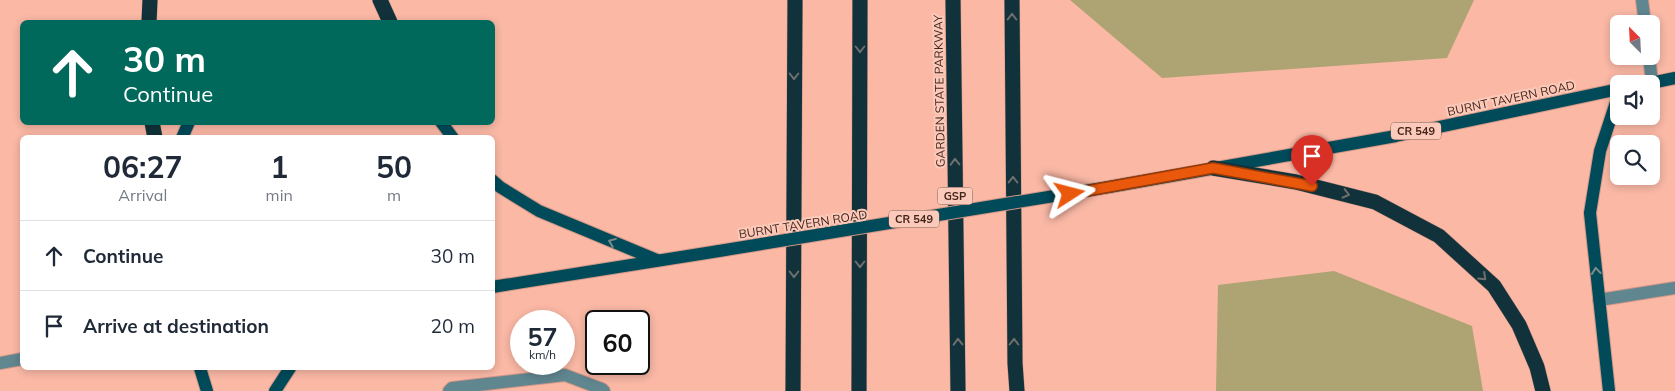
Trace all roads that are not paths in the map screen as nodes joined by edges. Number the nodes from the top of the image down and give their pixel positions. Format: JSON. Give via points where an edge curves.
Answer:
{"nodes":[{"id":1,"x":150,"y":0,"type":"edge"},
{"id":2,"x":380,"y":0,"type":"edge"},
{"id":3,"x":794,"y":0,"type":"edge"},
{"id":4,"x":860,"y":0,"type":"edge"},
{"id":5,"x":953,"y":0,"type":"edge"},
{"id":6,"x":1012,"y":0,"type":"edge"},
{"id":7,"x":1642,"y":0,"type":"edge"},
{"id":8,"x":1644,"y":15,"type":"edge"},
{"id":9,"x":149,"y":20,"type":"edge"},
{"id":10,"x":389,"y":20,"type":"edge"},
{"id":11,"x":1675,"y":78,"type":"edge"},
{"id":12,"x":1660,"y":81,"type":"edge"},
{"id":13,"x":1610,"y":93,"type":"edge"},
{"id":14,"x":1610,"y":119,"type":"edge"},
{"id":15,"x":1213,"y":168,"type":"junction"},
{"id":16,"x":495,"y":183,"type":"edge"},
{"id":17,"x":657,"y":260,"type":"junction"},
{"id":18,"x":495,"y":287,"type":"edge"},
{"id":19,"x":1675,"y":288,"type":"edge"},
{"id":20,"x":1599,"y":300,"type":"junction"},
{"id":21,"x":20,"y":359,"type":"edge"},
{"id":22,"x":0,"y":363,"type":"edge"},
{"id":23,"x":201,"y":370,"type":"edge"},
{"id":24,"x":289,"y":370,"type":"edge"},
{"id":25,"x":207,"y":391,"type":"edge"},
{"id":26,"x":275,"y":391,"type":"edge"},
{"id":27,"x":449,"y":391,"type":"edge"},
{"id":28,"x":604,"y":391,"type":"edge"},
{"id":29,"x":793,"y":391,"type":"edge"},
{"id":30,"x":859,"y":391,"type":"edge"},
{"id":31,"x":958,"y":391,"type":"edge"},
{"id":32,"x":1017,"y":391,"type":"edge"},
{"id":33,"x":1542,"y":391,"type":"edge"},
{"id":34,"x":1609,"y":391,"type":"edge"}],
"edges":[{"from":1,"to":9,"type":"highway"},
{"from":2,"to":10,"type":"highway"},
{"from":3,"to":29,"type":"highway","one_way":true},
{"from":4,"to":30,"type":"highway","one_way":true},
{"from":31,"to":5,"type":"highway","name":"GARDEN STATE PARKWAY","number":"GSP","one_way":true},
{"from":32,"to":6,"type":"highway","one_way":true},
{"from":7,"to":8,"type":"street"},
{"from":11,"to":12,"type":"main road"},
{"from":13,"to":15,"type":"main road","name":"BURNT TAVERN ROAD","number":"CR 549","via":[[1396,136]]},
{"from":20,"to":14,"type":"main road","one_way":true,"via":[[1590,212],[1600,151]]},
{"from":15,"to":17,"type":"main road","name":"BURNT TAVERN ROAD","number":"CR 549","bridge":true},
{"from":15,"to":33,"type":"highway","one_way":true,"via":[[1296,182],[1375,202],[1439,236],[1494,286],[1519,325],[1537,367]]},
{"from":17,"to":16,"type":"main road","number":"CR 549","one_way":true,"via":[[539,211]]},
{"from":17,"to":18,"type":"main road","name":"BURNT TAVERN ROAD","number":"CR 549"},
{"from":19,"to":20,"type":"street"},
{"from":20,"to":34,"type":"main road"},
{"from":21,"to":22,"type":"street"},
{"from":23,"to":25,"type":"main road"},
{"from":24,"to":26,"type":"main road"},
{"from":27,"to":28,"type":"street","via":[[452,388],[565,375]]}]}
